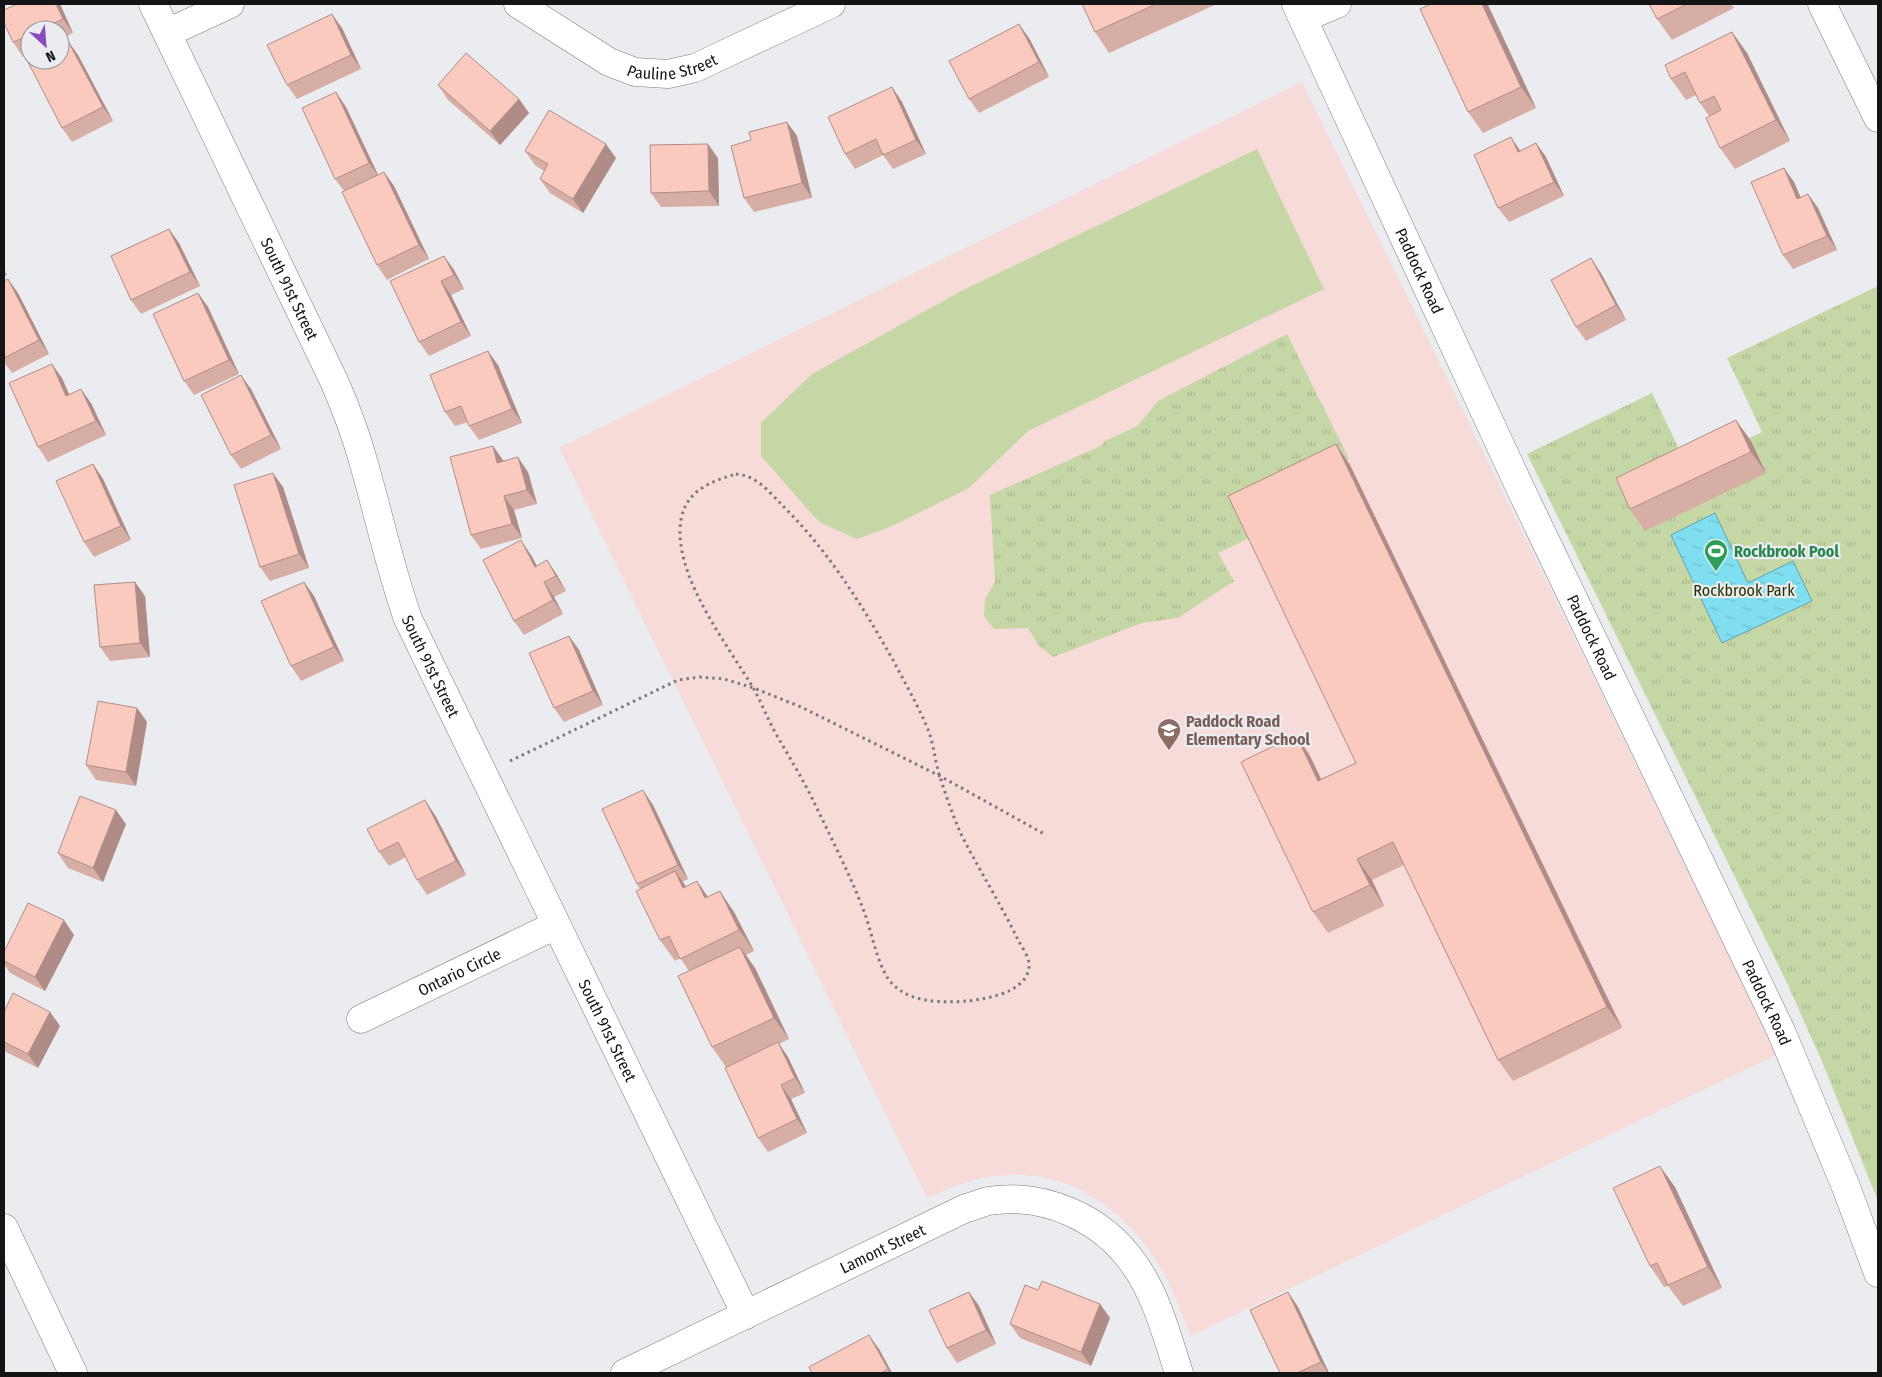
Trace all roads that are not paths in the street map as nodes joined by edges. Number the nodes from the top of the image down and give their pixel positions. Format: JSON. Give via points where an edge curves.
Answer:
{"nodes":[{"id":1,"x":153,"y":4,"type":"edge"},
{"id":2,"x":230,"y":4,"type":"edge"},
{"id":3,"x":518,"y":4,"type":"edge"},
{"id":4,"x":832,"y":4,"type":"edge"},
{"id":5,"x":1338,"y":4,"type":"edge"},
{"id":6,"x":1822,"y":4,"type":"edge"},
{"id":7,"x":1299,"y":11,"type":"edge"},
{"id":8,"x":167,"y":33,"type":"junction"},
{"id":9,"x":1878,"y":118,"type":"edge"},
{"id":10,"x":556,"y":925,"type":"junction"},
{"id":11,"x":361,"y":1019,"type":"dead end"},
{"id":12,"x":4,"y":1228,"type":"edge"},
{"id":13,"x":1878,"y":1273,"type":"edge"},
{"id":14,"x":746,"y":1315,"type":"junction"},
{"id":15,"x":73,"y":1373,"type":"edge"},
{"id":16,"x":625,"y":1373,"type":"edge"},
{"id":17,"x":1180,"y":1373,"type":"edge"}],
"edges":[{"from":1,"to":8,"type":"street","name":"South 91st Street"},
{"from":2,"to":8,"type":"street"},
{"from":3,"to":4,"type":"street","name":"Pauline Street","via":[[609,62],[635,72],[668,74],[695,68]]},
{"from":5,"to":7,"type":"street"},
{"from":6,"to":9,"type":"street"},
{"from":7,"to":13,"type":"street","name":"Paddock Road","via":[[1522,492],[1781,1031]]},
{"from":8,"to":10,"type":"street","name":"South 91st Street","via":[[334,381],[351,421],[393,577],[408,619]]},
{"from":10,"to":11,"type":"street","name":"Ontario Circle"},
{"from":10,"to":14,"type":"street","name":"South 91st Street"},
{"from":12,"to":15,"type":"street"},
{"from":14,"to":16,"type":"street","name":"Lamont Street"},
{"from":14,"to":17,"type":"street","name":"Lamont Street","via":[[966,1208],[988,1202],[1022,1200],[1072,1212],[1095,1226],[1124,1251],[1154,1301]]}]}
